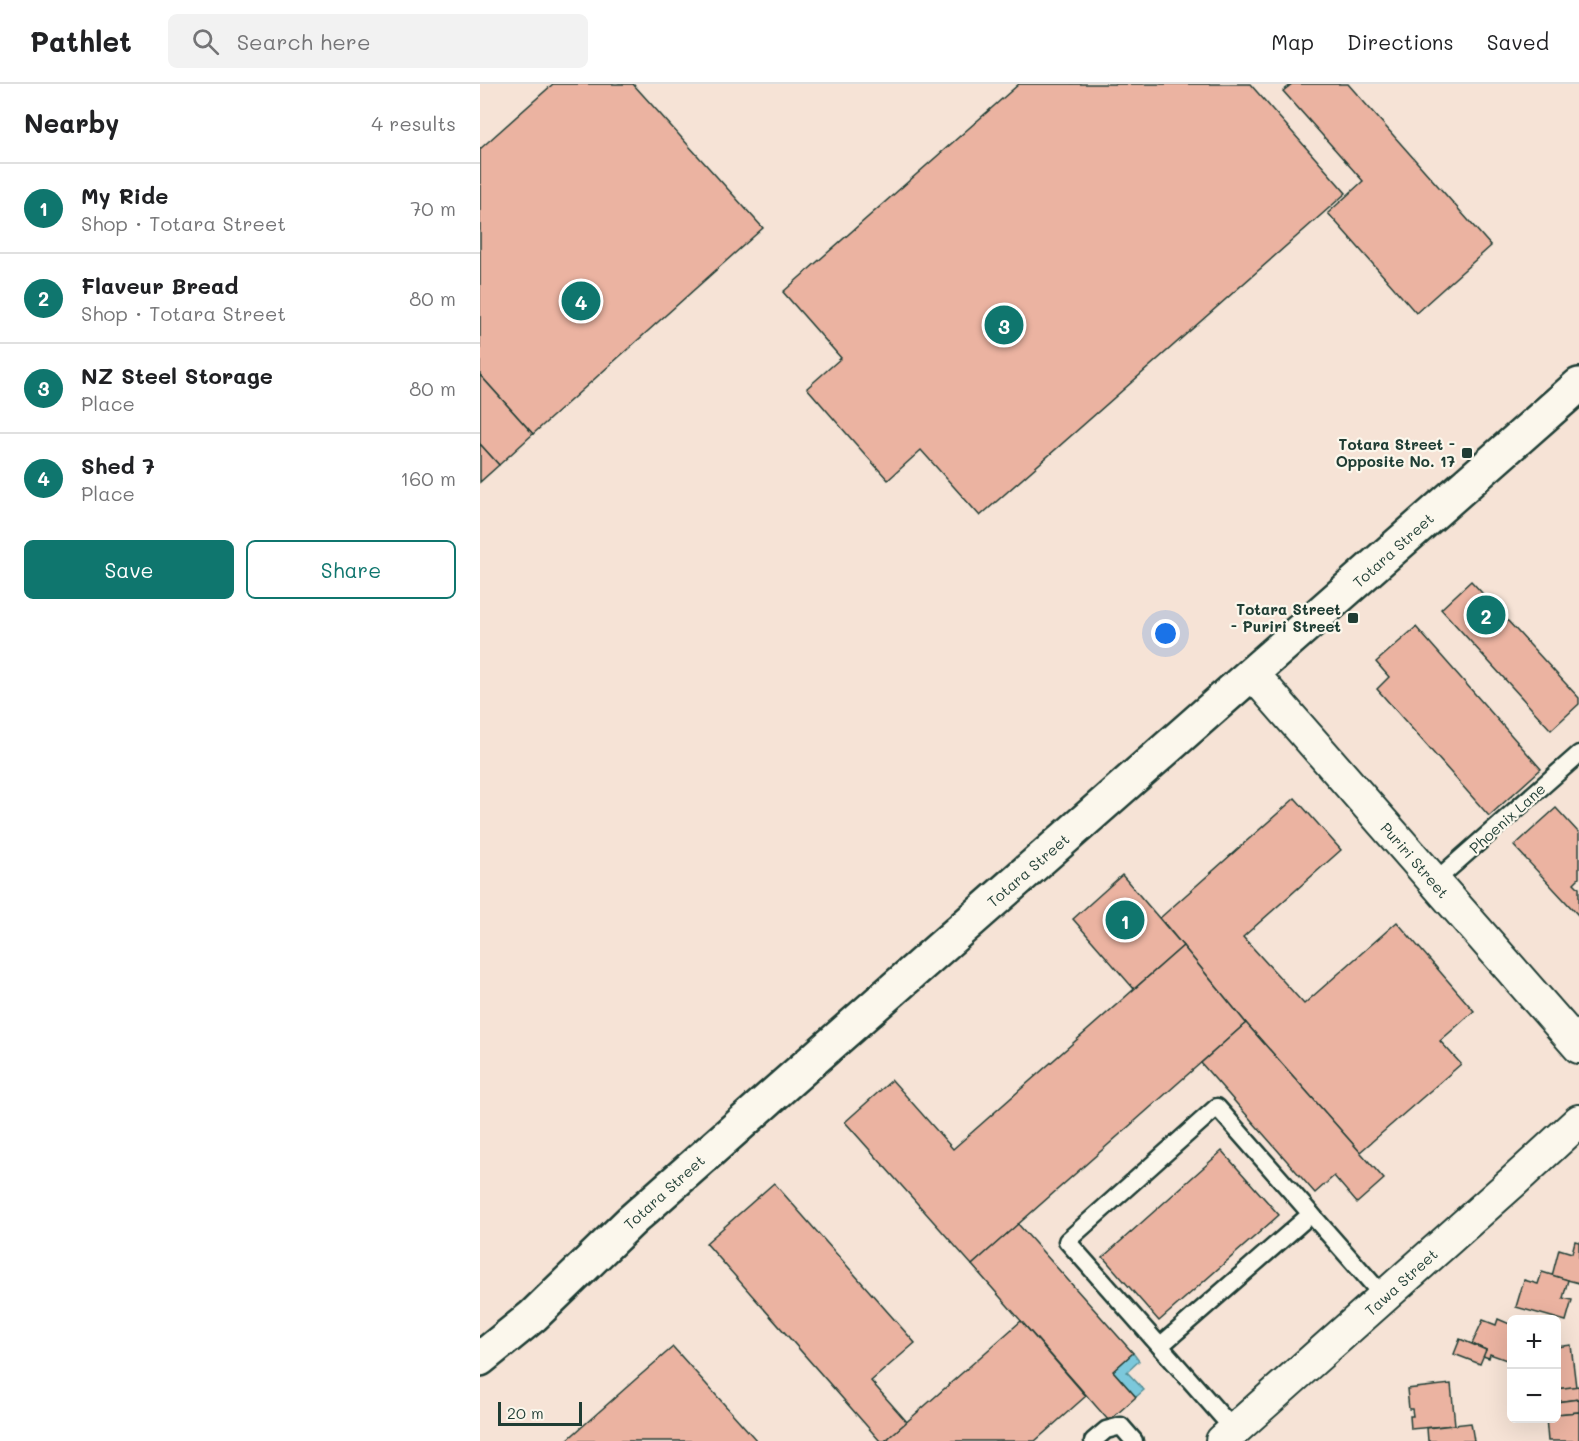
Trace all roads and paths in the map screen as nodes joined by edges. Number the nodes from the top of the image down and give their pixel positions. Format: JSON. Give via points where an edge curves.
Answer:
{"nodes":[{"id":1,"x":1579,"y":385,"type":"edge"},
{"id":2,"x":1252,"y":673,"type":"junction"},
{"id":3,"x":1579,"y":754,"type":"edge"},
{"id":4,"x":1434,"y":882,"type":"junction"},
{"id":5,"x":1579,"y":1047,"type":"edge"},
{"id":6,"x":1579,"y":1121,"type":"edge"},
{"id":7,"x":1311,"y":1214,"type":"junction"},
{"id":8,"x":1384,"y":1297,"type":"junction"},
{"id":9,"x":1160,"y":1346,"type":"junction"},
{"id":10,"x":480,"y":1359,"type":"edge"},
{"id":11,"x":1228,"y":1435,"type":"edge"},
{"id":12,"x":1093,"y":1441,"type":"edge"},
{"id":13,"x":1134,"y":1441,"type":"edge"}],
"edges":[{"from":1,"to":2,"type":"main road","name":"Totara Street"},
{"from":2,"to":4,"type":"street","name":"Puriri Street"},
{"from":2,"to":10,"type":"main road","name":"Totara Street","via":[[640,1213],[533,1316]]},
{"from":3,"to":4,"type":"lane","name":"Phoenix Lane"},
{"from":4,"to":5,"type":"street","name":"Puriri Street"},
{"from":6,"to":8,"type":"street","name":"Tawa Street"},
{"from":7,"to":8,"type":"lane"},
{"from":7,"to":9,"type":"lane"},
{"from":7,"to":9,"type":"lane","via":[[1217,1107],[1067,1240]]},
{"from":8,"to":11,"type":"street","name":"Tawa Street"},
{"from":9,"to":11,"type":"lane"},
{"from":12,"to":13,"type":"lane","via":[[1106,1430],[1121,1426]]}]}
